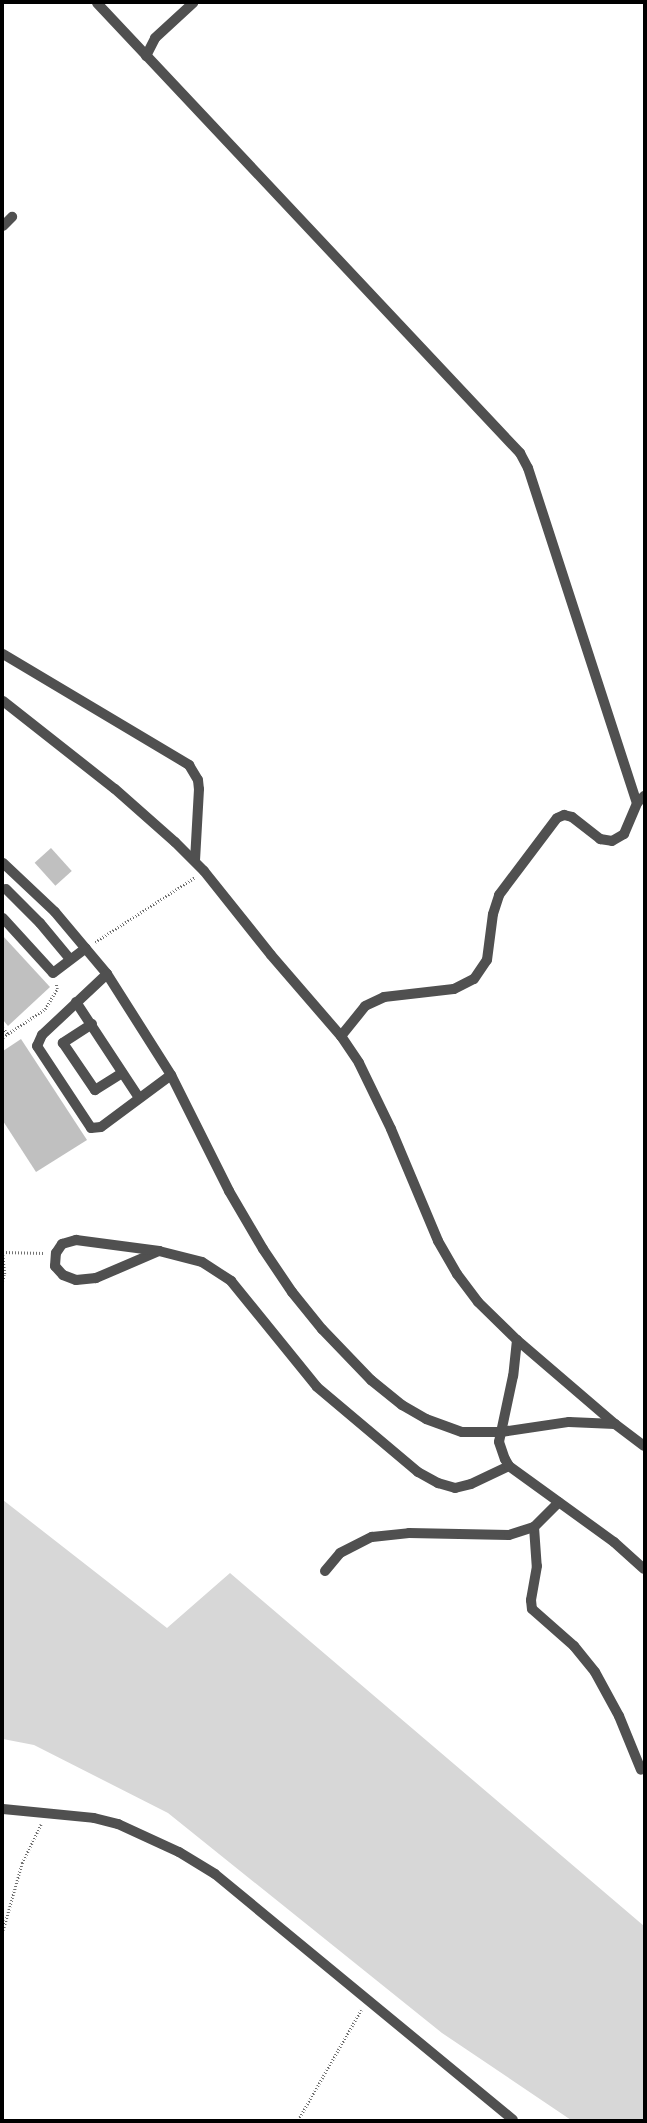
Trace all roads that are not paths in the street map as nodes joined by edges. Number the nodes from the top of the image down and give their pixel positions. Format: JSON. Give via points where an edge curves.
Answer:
{"nodes":[{"id":1,"x":97,"y":3,"type":"edge"},
{"id":2,"x":192,"y":3,"type":"edge"},
{"id":3,"x":146,"y":56,"type":"junction"},
{"id":4,"x":12,"y":217,"type":"dead end"},
{"id":5,"x":3,"y":226,"type":"edge"},
{"id":6,"x":3,"y":654,"type":"edge"},
{"id":7,"x":3,"y":701,"type":"edge"},
{"id":8,"x":641,"y":800,"type":"edge"},
{"id":9,"x":195,"y":861,"type":"junction"},
{"id":10,"x":3,"y":863,"type":"edge"},
{"id":11,"x":19,"y":877,"type":"junction"},
{"id":12,"x":5,"y":891,"type":"edge"},
{"id":13,"x":3,"y":918,"type":"edge"},
{"id":14,"x":86,"y":948,"type":"junction"},
{"id":15,"x":70,"y":959,"type":"junction"},
{"id":16,"x":107,"y":974,"type":"junction"},
{"id":17,"x":76,"y":1002,"type":"junction"},
{"id":18,"x":92,"y":1024,"type":"junction"},
{"id":19,"x":341,"y":1036,"type":"junction"},
{"id":20,"x":122,"y":1072,"type":"junction"},
{"id":21,"x":171,"y":1075,"type":"junction"},
{"id":22,"x":139,"y":1098,"type":"junction"},
{"id":23,"x":159,"y":1251,"type":"junction"},
{"id":24,"x":517,"y":1340,"type":"junction"},
{"id":25,"x":614,"y":1424,"type":"junction"},
{"id":26,"x":501,"y":1432,"type":"junction"},
{"id":27,"x":644,"y":1446,"type":"edge"},
{"id":28,"x":509,"y":1466,"type":"junction"},
{"id":29,"x":559,"y":1502,"type":"junction"},
{"id":30,"x":534,"y":1527,"type":"junction"},
{"id":31,"x":644,"y":1569,"type":"edge"},
{"id":32,"x":325,"y":1571,"type":"dead end"},
{"id":33,"x":641,"y":1770,"type":"dead end"},
{"id":34,"x":3,"y":1809,"type":"edge"},
{"id":35,"x":513,"y":2120,"type":"edge"}],
"edges":[{"from":1,"to":3,"type":"street"},
{"from":2,"to":3,"type":"street","via":[[155,38]]},
{"from":3,"to":8,"type":"street","via":[[520,453],[528,468]]},
{"from":4,"to":5,"type":"street"},
{"from":6,"to":9,"type":"street","via":[[189,765],[198,780],[199,789]]},
{"from":7,"to":9,"type":"street","via":[[115,789]]},
{"from":8,"to":19,"type":"street","via":[[624,834],[612,841],[600,839],[572,816],[564,815],[557,818],[499,895],[493,914],[487,960],[474,979],[454,989],[384,997],[365,1006]]},
{"from":9,"to":19,"type":"street","via":[[271,956]]},
{"from":10,"to":11,"type":"street"},
{"from":11,"to":12,"type":"street"},
{"from":11,"to":14,"type":"street"},
{"from":12,"to":15,"type":"street","via":[[40,923]]},
{"from":13,"to":15,"type":"street","via":[[53,973]]},
{"from":14,"to":15,"type":"street"},
{"from":14,"to":16,"type":"street"},
{"from":16,"to":17,"type":"street"},
{"from":16,"to":21,"type":"street"},
{"from":17,"to":18,"type":"street"},
{"from":17,"to":22,"type":"street","via":[[42,1035],[37,1046],[91,1128],[102,1126]]},
{"from":18,"to":20,"type":"street"},
{"from":18,"to":20,"type":"street","via":[[64,1043],[95,1090]]},
{"from":19,"to":24,"type":"street","via":[[375,1093],[438,1241],[478,1302]]},
{"from":20,"to":22,"type":"street"},
{"from":21,"to":22,"type":"street"},
{"from":21,"to":26,"type":"street","via":[[228,1191],[292,1292],[322,1329],[370,1380],[402,1405],[426,1419],[462,1432]]},
{"from":23,"to":23,"type":"street","via":[[76,1240],[62,1244],[56,1253],[55,1266],[64,1275],[76,1280],[96,1278]]},
{"from":23,"to":28,"type":"street","via":[[202,1262],[232,1281],[317,1387],[418,1472],[438,1484],[455,1488],[471,1484]]},
{"from":24,"to":25,"type":"street"},
{"from":24,"to":26,"type":"street","via":[[513,1376]]},
{"from":25,"to":26,"type":"street","via":[[561,1423]]},
{"from":25,"to":27,"type":"street"},
{"from":26,"to":28,"type":"street","via":[[501,1451]]},
{"from":28,"to":29,"type":"street"},
{"from":29,"to":30,"type":"street"},
{"from":29,"to":31,"type":"street","via":[[614,1542]]},
{"from":30,"to":32,"type":"street","via":[[509,1535],[495,1536],[409,1533],[372,1537],[340,1553]]},
{"from":30,"to":33,"type":"street","via":[[537,1566],[531,1605],[534,1613],[574,1646],[594,1672],[619,1716]]},
{"from":34,"to":35,"type":"street","via":[[94,1818],[118,1824],[179,1852],[215,1874]]}]}
